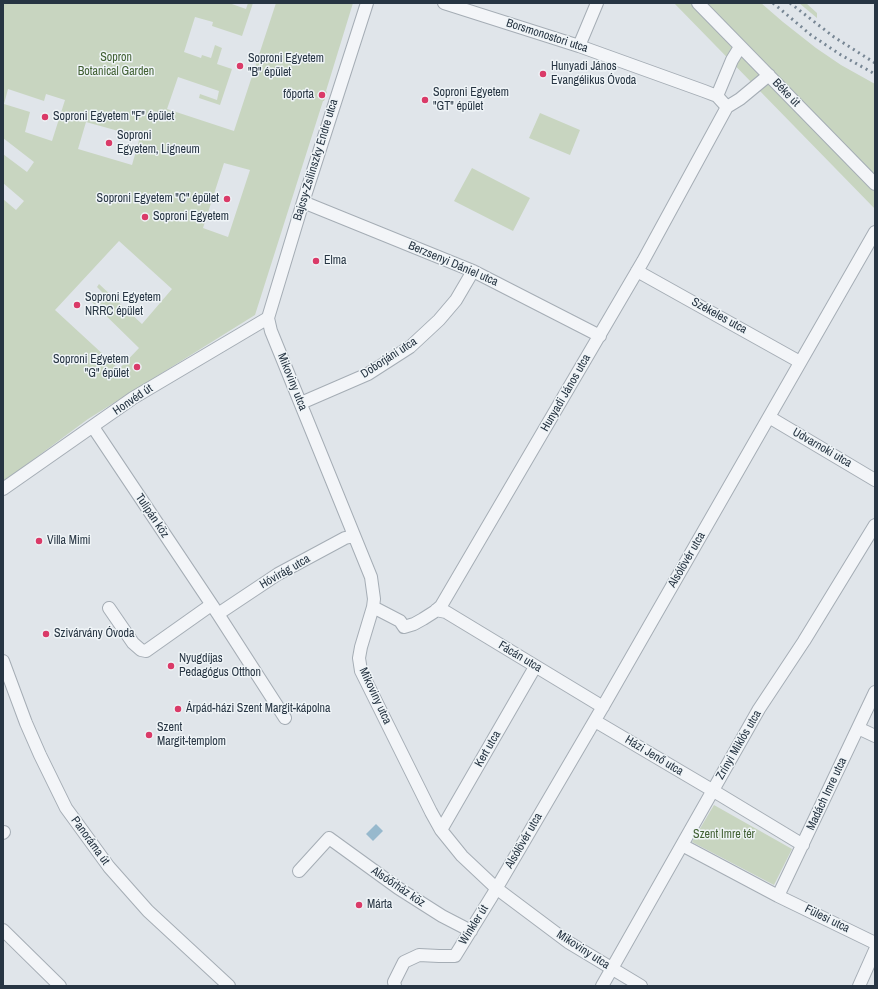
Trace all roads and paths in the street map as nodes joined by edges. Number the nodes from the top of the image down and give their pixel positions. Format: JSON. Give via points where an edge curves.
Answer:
{"nodes":[{"id":1,"x":367,"y":3,"type":"edge"},
{"id":2,"x":444,"y":3,"type":"edge"},
{"id":3,"x":597,"y":3,"type":"edge"},
{"id":4,"x":698,"y":3,"type":"edge"},
{"id":5,"x":579,"y":46,"type":"junction"},
{"id":6,"x":740,"y":47,"type":"junction"},
{"id":7,"x":768,"y":75,"type":"junction"},
{"id":8,"x":717,"y":96,"type":"junction"},
{"id":9,"x":727,"y":107,"type":"junction"},
{"id":10,"x":875,"y":184,"type":"edge"},
{"id":11,"x":303,"y":202,"type":"junction"},
{"id":12,"x":875,"y":232,"type":"edge"},
{"id":13,"x":473,"y":271,"type":"junction"},
{"id":14,"x":637,"y":271,"type":"junction"},
{"id":15,"x":268,"y":318,"type":"junction"},
{"id":16,"x":600,"y":336,"type":"junction"},
{"id":17,"x":800,"y":362,"type":"junction"},
{"id":18,"x":300,"y":403,"type":"junction"},
{"id":19,"x":768,"y":417,"type":"junction"},
{"id":20,"x":93,"y":427,"type":"junction"},
{"id":21,"x":875,"y":480,"type":"edge"},
{"id":22,"x":3,"y":489,"type":"edge"},
{"id":23,"x":875,"y":525,"type":"edge"},
{"id":24,"x":354,"y":536,"type":"junction"},
{"id":25,"x":373,"y":607,"type":"junction"},
{"id":26,"x":109,"y":608,"type":"dead end"},
{"id":27,"x":214,"y":609,"type":"junction"},
{"id":28,"x":436,"y":610,"type":"junction"},
{"id":29,"x":3,"y":660,"type":"edge"},
{"id":30,"x":535,"y":667,"type":"junction"},
{"id":31,"x":875,"y":692,"type":"edge"},
{"id":32,"x":602,"y":707,"type":"junction"},
{"id":33,"x":285,"y":718,"type":"dead end"},
{"id":34,"x":595,"y":721,"type":"junction"},
{"id":35,"x":858,"y":728,"type":"junction"},
{"id":36,"x":875,"y":736,"type":"edge"},
{"id":37,"x":713,"y":790,"type":"junction"},
{"id":38,"x":441,"y":830,"type":"junction"},
{"id":39,"x":682,"y":845,"type":"junction"},
{"id":40,"x":803,"y":845,"type":"junction"},
{"id":41,"x":299,"y":871,"type":"dead end"},
{"id":42,"x":496,"y":888,"type":"junction"},
{"id":43,"x":778,"y":896,"type":"junction"},
{"id":44,"x":3,"y":930,"type":"edge"},
{"id":45,"x":471,"y":931,"type":"junction"},
{"id":46,"x":875,"y":943,"type":"edge"},
{"id":47,"x":875,"y":950,"type":"edge"},
{"id":48,"x":612,"y":969,"type":"junction"},
{"id":49,"x":60,"y":986,"type":"edge"},
{"id":50,"x":229,"y":986,"type":"edge"},
{"id":51,"x":395,"y":986,"type":"edge"},
{"id":52,"x":602,"y":986,"type":"edge"},
{"id":53,"x":641,"y":986,"type":"edge"},
{"id":54,"x":859,"y":986,"type":"edge"}],
"edges":[{"from":1,"to":11,"type":"street","name":"Bajcsy-Zsilinszky Endre utca"},
{"from":2,"to":5,"type":"street","name":"Borsmonostori utca"},
{"from":3,"to":5,"type":"street"},
{"from":4,"to":6,"type":"street","name":"Béke út"},
{"from":5,"to":8,"type":"street","name":"Borsmonostori utca"},
{"from":6,"to":7,"type":"street","name":"Béke út"},
{"from":6,"to":8,"type":"street"},
{"from":7,"to":9,"type":"street","name":"Hunyadi János utca"},
{"from":7,"to":10,"type":"street","name":"Béke út"},
{"from":8,"to":9,"type":"street"},
{"from":9,"to":14,"type":"street","name":"Hunyadi János utca"},
{"from":11,"to":13,"type":"street","name":"Berzsenyi Dániel utca"},
{"from":11,"to":15,"type":"street","name":"Bajcsy-Zsilinszky Endre utca"},
{"from":12,"to":17,"type":"street","name":"Alsólövér utca"},
{"from":13,"to":16,"type":"street","name":"Berzsenyi Dániel utca"},
{"from":13,"to":18,"type":"street","name":"Doborjáni utca","via":[[456,300],[410,347],[368,374]]},
{"from":14,"to":16,"type":"street","name":"Hunyadi János utca"},
{"from":14,"to":17,"type":"street","name":"Székeles utca"},
{"from":15,"to":18,"type":"street","name":"Mikoviny utca"},
{"from":15,"to":20,"type":"street","name":"Honvéd út","via":[[140,394]]},
{"from":16,"to":28,"type":"street","name":"Hunyadi János utca"},
{"from":17,"to":19,"type":"street","name":"Alsólövér utca"},
{"from":18,"to":24,"type":"street","name":"Mikoviny utca"},
{"from":19,"to":21,"type":"street","name":"Udvarnoki utca"},
{"from":19,"to":32,"type":"street","name":"Alsólövér utca"},
{"from":20,"to":22,"type":"street","name":"Honvéd út"},
{"from":20,"to":27,"type":"street","name":"Tulipán köz"},
{"from":23,"to":37,"type":"street","name":"Zrínyi Miklós utca","via":[[759,709]]},
{"from":24,"to":25,"type":"street","name":"Mikoviny utca","via":[[371,577]]},
{"from":24,"to":27,"type":"street","name":"Hóvirág utca","via":[[345,538]]},
{"from":25,"to":28,"type":"street","name":"Hunyadi János utca","via":[[400,621],[404,627],[414,624]]},
{"from":25,"to":38,"type":"street","name":"Mikoviny utca","via":[[361,647],[361,671]]},
{"from":26,"to":27,"type":"street","via":[[132,643],[146,651]]},
{"from":27,"to":33,"type":"street","name":"Tulipán köz"},
{"from":28,"to":30,"type":"street","name":"Fácán utca","via":[[446,612]]},
{"from":29,"to":50,"type":"street","name":"Panoráma út","via":[[26,723],[66,808],[109,867],[148,911]]},
{"from":30,"to":32,"type":"street","name":"Fácán utca"},
{"from":30,"to":38,"type":"street","name":"Kert utca"},
{"from":31,"to":35,"type":"street","name":"Madách Imre utca"},
{"from":32,"to":34,"type":"street","name":"Alsólövér utca"},
{"from":34,"to":37,"type":"street","name":"Házi Jenő utca"},
{"from":34,"to":42,"type":"street","name":"Alsólövér utca"},
{"from":35,"to":36,"type":"street"},
{"from":35,"to":40,"type":"street","name":"Madách Imre utca"},
{"from":37,"to":39,"type":"street","name":"Zrínyi Miklós utca"},
{"from":37,"to":40,"type":"street"},
{"from":38,"to":42,"type":"street","name":"Mikoviny utca","via":[[462,856]]},
{"from":39,"to":43,"type":"street"},
{"from":39,"to":48,"type":"street","name":"Zrínyi Miklós utca"},
{"from":40,"to":43,"type":"street","name":"Madách Imre utca"},
{"from":41,"to":45,"type":"street","name":"Alsóőrház köz","via":[[329,838],[398,888]]},
{"from":42,"to":45,"type":"street","name":"Winkler út"},
{"from":42,"to":48,"type":"street","name":"Mikoviny utca","via":[[568,942]]},
{"from":43,"to":46,"type":"street","name":"Fülesi utca"},
{"from":44,"to":49,"type":"street"},
{"from":45,"to":51,"type":"street","name":"Winkler út","via":[[455,956],[419,955],[404,962],[394,982]]},
{"from":47,"to":54,"type":"street"},
{"from":48,"to":52,"type":"street","name":"Zrínyi Miklós utca"},
{"from":48,"to":53,"type":"street","name":"Mikoviny utca"}]}
